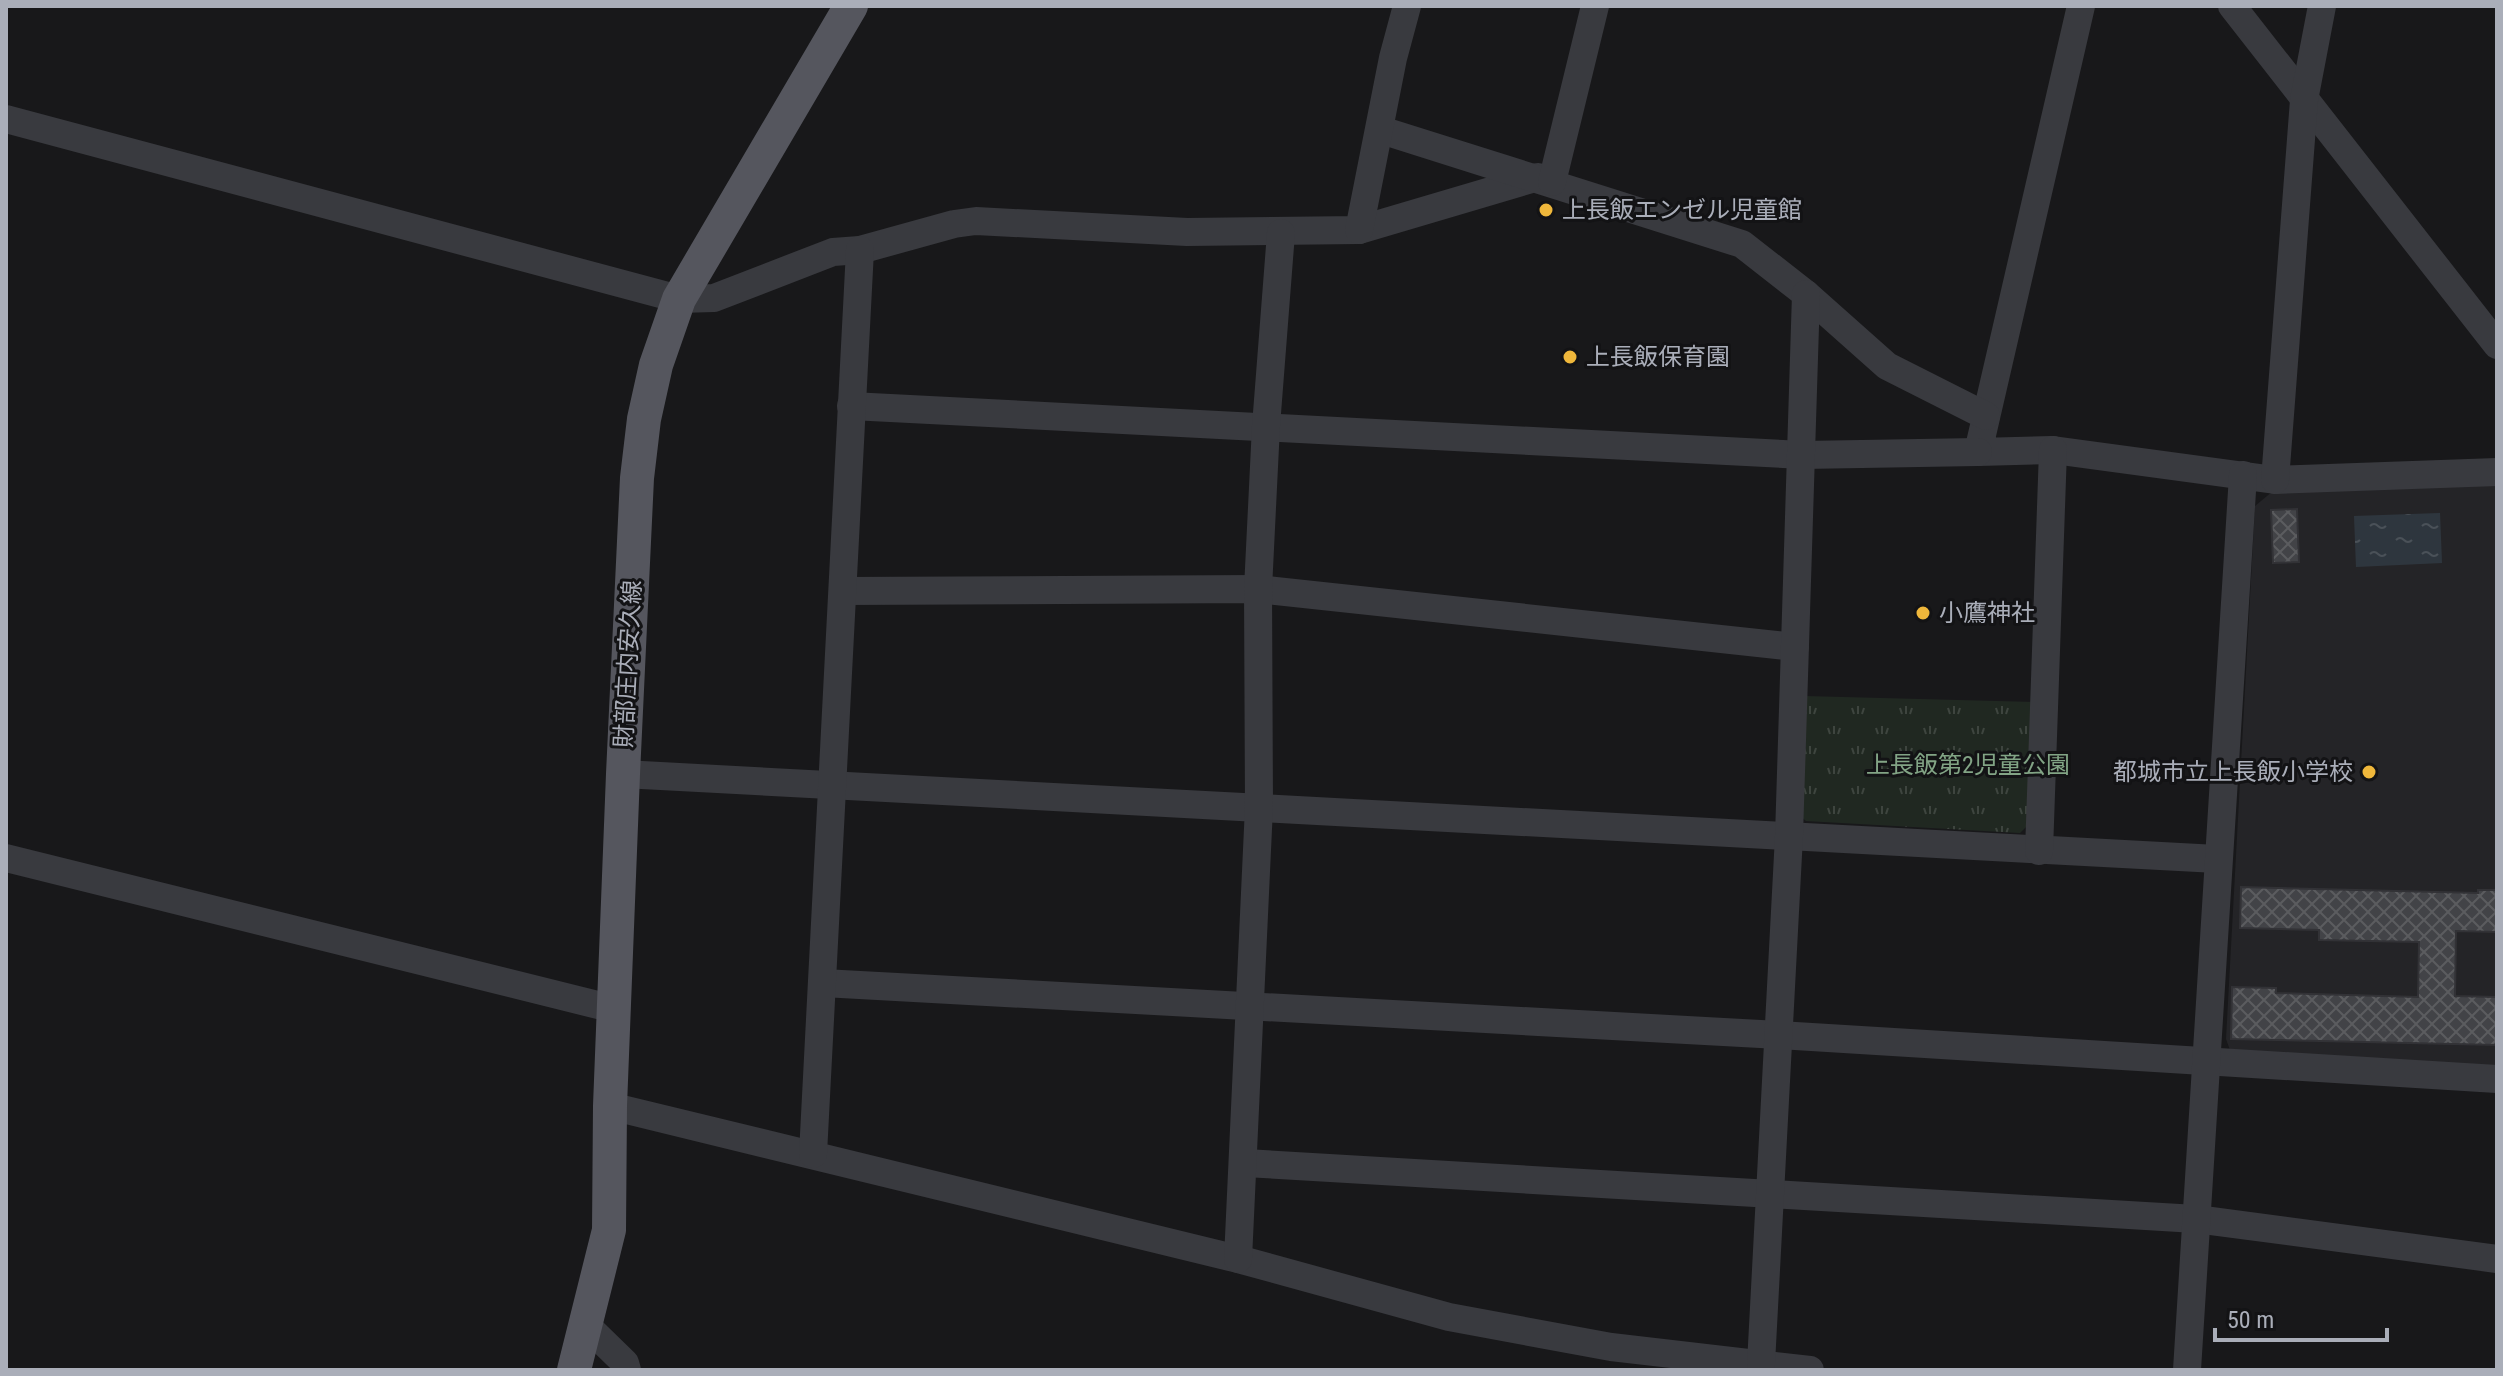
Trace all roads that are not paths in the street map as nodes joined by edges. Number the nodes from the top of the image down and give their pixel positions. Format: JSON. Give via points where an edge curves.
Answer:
{"nodes":[{"id":1,"x":851,"y":6,"type":"edge"},
{"id":2,"x":1407,"y":6,"type":"edge"},
{"id":3,"x":1595,"y":6,"type":"edge"},
{"id":4,"x":2081,"y":6,"type":"edge"},
{"id":5,"x":2232,"y":6,"type":"edge"},
{"id":6,"x":2322,"y":6,"type":"edge"},
{"id":7,"x":2304,"y":100,"type":"junction"},
{"id":8,"x":6,"y":119,"type":"edge"},
{"id":9,"x":1381,"y":130,"type":"junction"},
{"id":10,"x":1545,"y":179,"type":"junction"},
{"id":11,"x":1359,"y":230,"type":"junction"},
{"id":12,"x":1281,"y":233,"type":"junction"},
{"id":13,"x":860,"y":250,"type":"junction"},
{"id":14,"x":1806,"y":294,"type":"junction"},
{"id":15,"x":679,"y":299,"type":"junction"},
{"id":16,"x":2497,"y":345,"type":"edge"},
{"id":17,"x":851,"y":406,"type":"junction"},
{"id":18,"x":1986,"y":416,"type":"junction"},
{"id":19,"x":1266,"y":426,"type":"junction"},
{"id":20,"x":2053,"y":450,"type":"junction"},
{"id":21,"x":1978,"y":452,"type":"junction"},
{"id":22,"x":1803,"y":455,"type":"junction"},
{"id":23,"x":2497,"y":472,"type":"edge"},
{"id":24,"x":2243,"y":475,"type":"junction"},
{"id":25,"x":2275,"y":480,"type":"junction"},
{"id":26,"x":1258,"y":589,"type":"junction"},
{"id":27,"x":843,"y":591,"type":"junction"},
{"id":28,"x":1795,"y":647,"type":"junction"},
{"id":29,"x":623,"y":774,"type":"junction"},
{"id":30,"x":833,"y":783,"type":"junction"},
{"id":31,"x":1259,"y":807,"type":"junction"},
{"id":32,"x":1789,"y":836,"type":"junction"},
{"id":33,"x":2039,"y":851,"type":"junction"},
{"id":34,"x":6,"y":858,"type":"edge"},
{"id":35,"x":2217,"y":859,"type":"junction"},
{"id":36,"x":823,"y":983,"type":"junction"},
{"id":37,"x":1250,"y":1006,"type":"junction"},
{"id":38,"x":614,"y":1009,"type":"junction"},
{"id":39,"x":1779,"y":1035,"type":"junction"},
{"id":40,"x":2207,"y":1061,"type":"junction"},
{"id":41,"x":2497,"y":1079,"type":"edge"},
{"id":42,"x":610,"y":1106,"type":"junction"},
{"id":43,"x":813,"y":1154,"type":"junction"},
{"id":44,"x":1245,"y":1163,"type":"junction"},
{"id":45,"x":1773,"y":1192,"type":"junction"},
{"id":46,"x":2196,"y":1219,"type":"junction"},
{"id":47,"x":1238,"y":1259,"type":"junction"},
{"id":48,"x":2497,"y":1259,"type":"edge"},
{"id":49,"x":587,"y":1326,"type":"junction"},
{"id":50,"x":1746,"y":1366,"type":"edge"},
{"id":51,"x":574,"y":1370,"type":"edge"},
{"id":52,"x":627,"y":1370,"type":"edge"},
{"id":53,"x":1810,"y":1370,"type":"edge"},
{"id":54,"x":2187,"y":1370,"type":"edge"}],
"edges":[{"from":1,"to":15,"type":"main road","name":"財部庄内安久線"},
{"from":2,"to":9,"type":"street"},
{"from":3,"to":10,"type":"street"},
{"from":4,"to":18,"type":"street"},
{"from":5,"to":7,"type":"street"},
{"from":6,"to":7,"type":"street"},
{"from":7,"to":16,"type":"street"},
{"from":7,"to":25,"type":"street"},
{"from":8,"to":15,"type":"street"},
{"from":9,"to":10,"type":"street"},
{"from":9,"to":11,"type":"street"},
{"from":10,"to":11,"type":"street"},
{"from":10,"to":14,"type":"street","via":[[1742,244]]},
{"from":11,"to":12,"type":"street"},
{"from":12,"to":13,"type":"street","via":[[976,221]]},
{"from":12,"to":19,"type":"street"},
{"from":13,"to":15,"type":"street","via":[[833,252],[714,298]]},
{"from":13,"to":17,"type":"street"},
{"from":14,"to":18,"type":"street","via":[[1887,366]]},
{"from":14,"to":22,"type":"street"},
{"from":15,"to":29,"type":"main road","name":"財部庄内安久線","via":[[656,365],[637,478]]},
{"from":17,"to":19,"type":"street"},
{"from":17,"to":27,"type":"street"},
{"from":18,"to":21,"type":"street"},
{"from":19,"to":22,"type":"street"},
{"from":19,"to":26,"type":"street"},
{"from":20,"to":21,"type":"street"},
{"from":20,"to":24,"type":"street"},
{"from":20,"to":33,"type":"street"},
{"from":21,"to":22,"type":"street"},
{"from":22,"to":28,"type":"street"},
{"from":23,"to":25,"type":"street"},
{"from":24,"to":25,"type":"street"},
{"from":24,"to":35,"type":"street"},
{"from":26,"to":27,"type":"street"},
{"from":26,"to":28,"type":"street"},
{"from":26,"to":31,"type":"street"},
{"from":27,"to":30,"type":"street"},
{"from":28,"to":32,"type":"street"},
{"from":29,"to":30,"type":"street"},
{"from":29,"to":38,"type":"main road","name":"財部庄内安久線"},
{"from":30,"to":31,"type":"street"},
{"from":30,"to":36,"type":"street"},
{"from":31,"to":32,"type":"street"},
{"from":31,"to":37,"type":"street"},
{"from":32,"to":33,"type":"street"},
{"from":32,"to":39,"type":"street"},
{"from":33,"to":35,"type":"street"},
{"from":34,"to":38,"type":"street"},
{"from":35,"to":40,"type":"street"},
{"from":36,"to":37,"type":"street"},
{"from":36,"to":43,"type":"street"},
{"from":37,"to":39,"type":"street"},
{"from":37,"to":44,"type":"street"},
{"from":38,"to":42,"type":"main road","name":"財部庄内安久線"},
{"from":39,"to":40,"type":"street"},
{"from":39,"to":45,"type":"street"},
{"from":40,"to":41,"type":"street"},
{"from":40,"to":46,"type":"street"},
{"from":42,"to":43,"type":"street"},
{"from":42,"to":49,"type":"main road","name":"財部庄内安久線","via":[[609,1230]]},
{"from":43,"to":47,"type":"street"},
{"from":44,"to":45,"type":"street"},
{"from":44,"to":47,"type":"street"},
{"from":45,"to":46,"type":"street"},
{"from":45,"to":50,"type":"street"},
{"from":46,"to":48,"type":"street"},
{"from":46,"to":54,"type":"street"},
{"from":47,"to":50,"type":"street","via":[[1449,1317]]},
{"from":49,"to":51,"type":"main road","name":"財部庄内安久線"},
{"from":49,"to":52,"type":"street"},
{"from":50,"to":53,"type":"street"}]}
